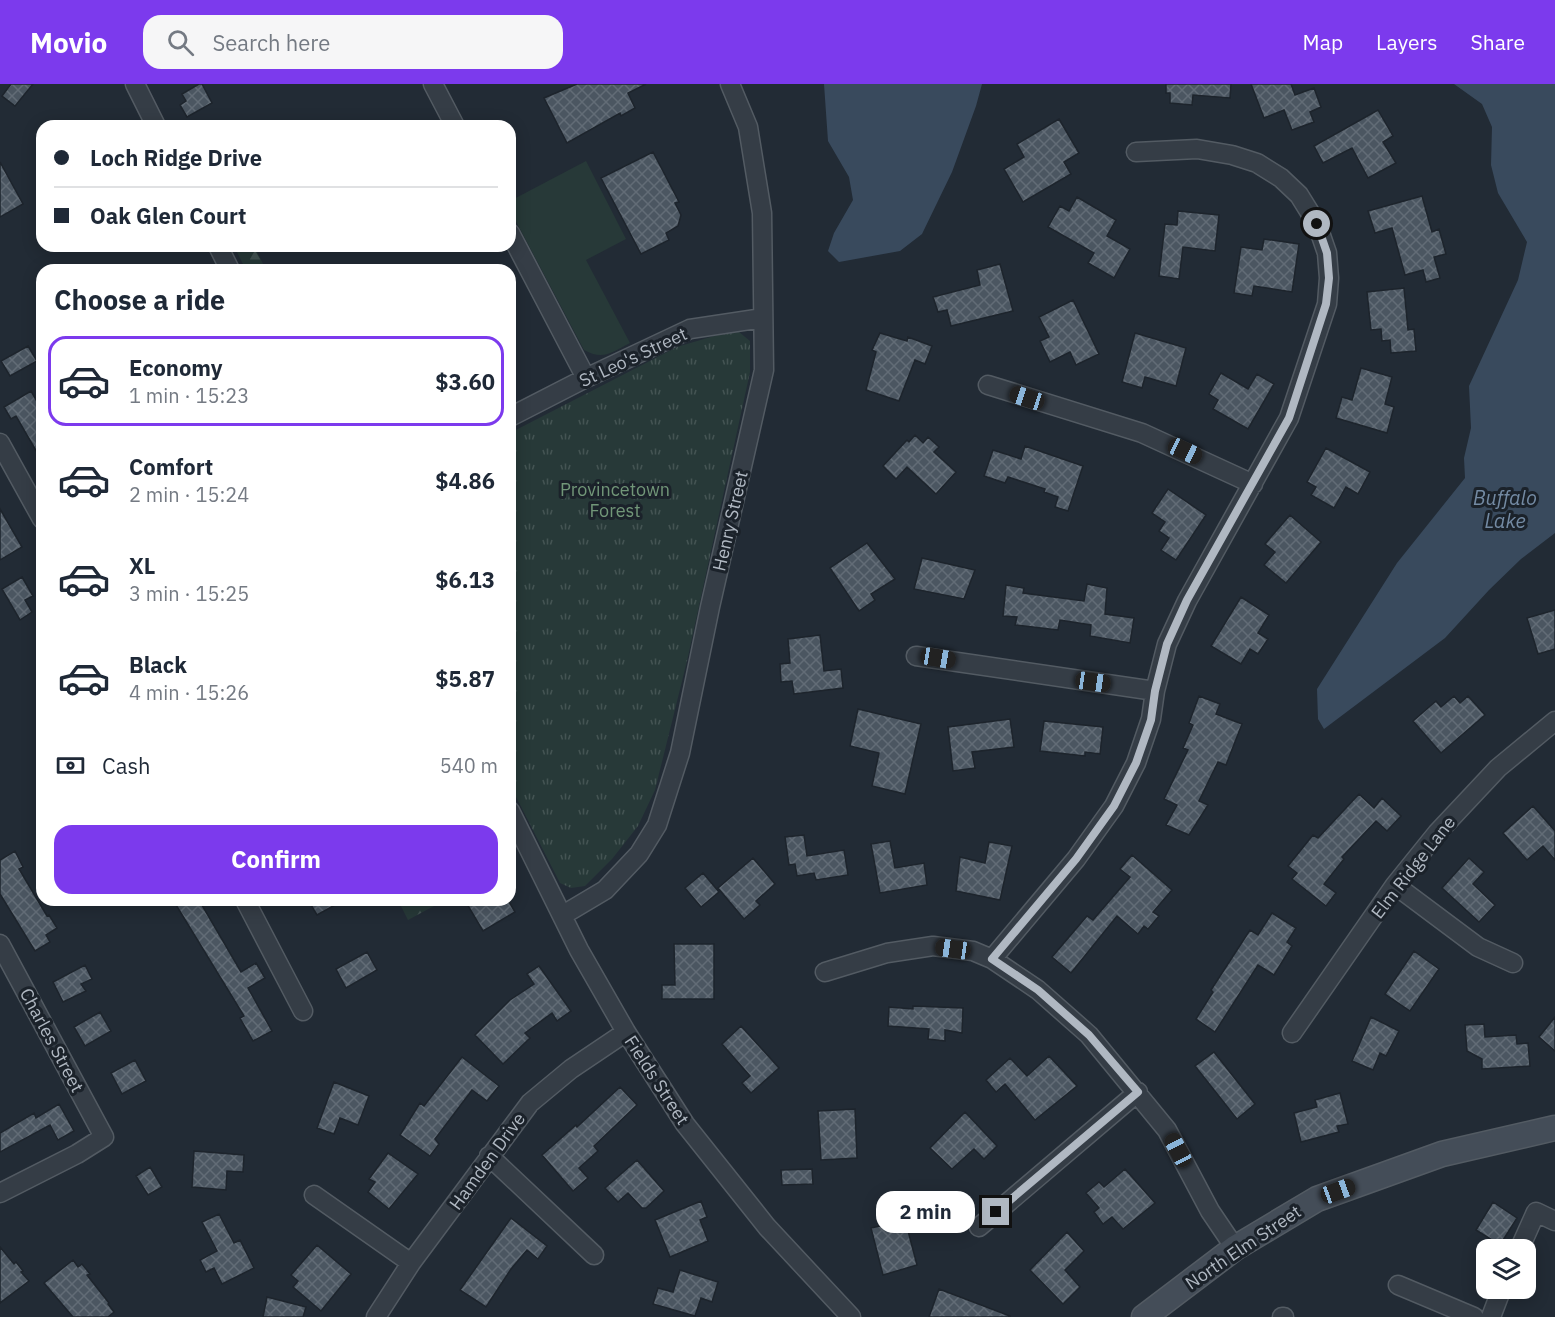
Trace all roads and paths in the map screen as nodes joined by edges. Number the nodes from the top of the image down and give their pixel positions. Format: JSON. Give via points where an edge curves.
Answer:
{"nodes":[{"id":1,"x":135,"y":84,"type":"edge"},
{"id":2,"x":433,"y":84,"type":"edge"},
{"id":3,"x":730,"y":84,"type":"edge"},
{"id":4,"x":153,"y":120,"type":"edge"},
{"id":5,"x":452,"y":120,"type":"edge"},
{"id":6,"x":1136,"y":152,"type":"dead end"},
{"id":7,"x":516,"y":244,"type":"edge"},
{"id":8,"x":763,"y":318,"type":"junction"},
{"id":9,"x":586,"y":378,"type":"junction"},
{"id":10,"x":988,"y":385,"type":"dead end"},
{"id":11,"x":516,"y":414,"type":"edge"},
{"id":12,"x":0,"y":442,"type":"edge"},
{"id":13,"x":1253,"y":484,"type":"junction"},
{"id":14,"x":36,"y":508,"type":"edge"},
{"id":15,"x":916,"y":656,"type":"dead end"},
{"id":16,"x":1155,"y":691,"type":"junction"},
{"id":17,"x":1555,"y":721,"type":"edge"},
{"id":18,"x":516,"y":823,"type":"edge"},
{"id":19,"x":1395,"y":885,"type":"junction"},
{"id":20,"x":248,"y":906,"type":"edge"},
{"id":21,"x":563,"y":915,"type":"junction"},
{"id":22,"x":1,"y":948,"type":"edge"},
{"id":23,"x":992,"y":959,"type":"junction"},
{"id":24,"x":1513,"y":963,"type":"dead end"},
{"id":25,"x":825,"y":972,"type":"dead end"},
{"id":26,"x":303,"y":1011,"type":"dead end"},
{"id":27,"x":626,"y":1032,"type":"junction"},
{"id":28,"x":1292,"y":1033,"type":"dead end"},
{"id":29,"x":1138,"y":1092,"type":"junction"},
{"id":30,"x":1555,"y":1128,"type":"edge"},
{"id":31,"x":489,"y":1156,"type":"junction"},
{"id":32,"x":0,"y":1192,"type":"edge"},
{"id":33,"x":314,"y":1195,"type":"dead end"},
{"id":34,"x":1555,"y":1221,"type":"edge"},
{"id":35,"x":979,"y":1227,"type":"dead end"},
{"id":36,"x":1525,"y":1239,"type":"edge"},
{"id":37,"x":1235,"y":1248,"type":"junction"},
{"id":38,"x":594,"y":1255,"type":"dead end"},
{"id":39,"x":411,"y":1263,"type":"junction"},
{"id":40,"x":1398,"y":1285,"type":"dead end"},
{"id":41,"x":1498,"y":1299,"type":"edge"},
{"id":42,"x":376,"y":1317,"type":"edge"},
{"id":43,"x":851,"y":1317,"type":"edge"},
{"id":44,"x":1144,"y":1317,"type":"edge"},
{"id":45,"x":1474,"y":1317,"type":"edge"},
{"id":46,"x":1491,"y":1317,"type":"edge"}],
"edges":[{"from":1,"to":4,"type":"street"},
{"from":2,"to":5,"type":"street"},
{"from":3,"to":8,"type":"street","name":"Henry Street","via":[[748,127],[762,213]]},
{"from":6,"to":13,"type":"street","via":[[1197,149],[1257,163],[1299,195],[1317,224],[1327,253],[1326,304],[1289,418]]},
{"from":7,"to":9,"type":"street"},
{"from":8,"to":9,"type":"street","name":"St Leo's Street","via":[[690,329]]},
{"from":8,"to":21,"type":"street","name":"Henry Street","via":[[764,369],[680,753],[657,825],[639,854],[605,890]]},
{"from":9,"to":11,"type":"street","name":"St Leo's Street"},
{"from":10,"to":13,"type":"street","via":[[1142,433]]},
{"from":12,"to":14,"type":"street"},
{"from":13,"to":16,"type":"street","via":[[1187,600],[1167,644]]},
{"from":15,"to":16,"type":"street"},
{"from":16,"to":23,"type":"street","via":[[1151,720],[1136,763],[1114,806],[1076,859]]},
{"from":17,"to":19,"type":"street","name":"Elm Ridge Lane","via":[[1498,768],[1437,832]]},
{"from":18,"to":21,"type":"street","name":"Fields Street"},
{"from":19,"to":24,"type":"street","via":[[1478,947]]},
{"from":19,"to":28,"type":"street","name":"Elm Ridge Lane"},
{"from":20,"to":26,"type":"street"},
{"from":21,"to":27,"type":"street","name":"Fields Street"},
{"from":22,"to":32,"type":"street","name":"Charles Street","via":[[104,1137]]},
{"from":23,"to":25,"type":"street","via":[[973,951],[933,946],[887,953]]},
{"from":23,"to":29,"type":"street","via":[[1038,990],[1089,1035]]},
{"from":27,"to":31,"type":"street","name":"Hamden Drive","via":[[571,1068],[530,1103]]},
{"from":27,"to":43,"type":"street","name":"Fields Street","via":[[685,1124],[767,1227]]},
{"from":29,"to":35,"type":"street"},
{"from":29,"to":37,"type":"street","via":[[1167,1130],[1210,1211]]},
{"from":30,"to":37,"type":"main road","name":"North Elm Street","via":[[1442,1154],[1317,1199]]},
{"from":31,"to":38,"type":"street"},
{"from":31,"to":39,"type":"street","name":"Hamden Drive"},
{"from":33,"to":39,"type":"street"},
{"from":34,"to":36,"type":"street","via":[[1536,1212]]},
{"from":37,"to":44,"type":"main road","name":"North Elm Street"},
{"from":39,"to":42,"type":"street","name":"Hamden Drive"},
{"from":40,"to":45,"type":"street"},
{"from":41,"to":46,"type":"street"}]}
